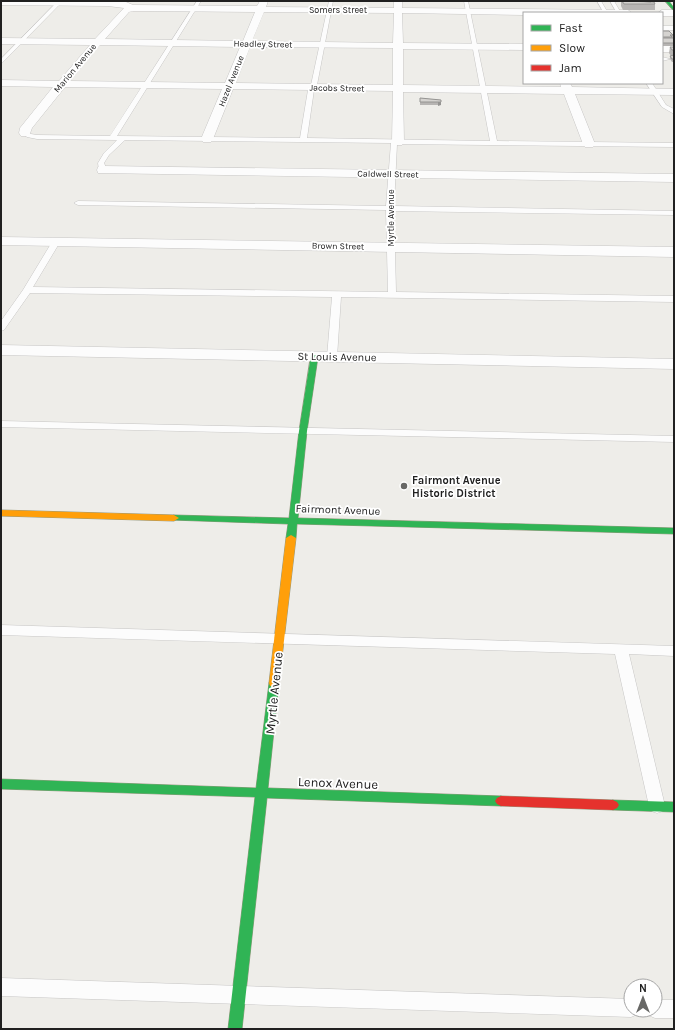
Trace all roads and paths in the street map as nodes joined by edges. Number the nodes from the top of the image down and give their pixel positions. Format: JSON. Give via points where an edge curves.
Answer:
{"nodes":[{"id":1,"x":199,"y":1,"type":"edge"},
{"id":2,"x":466,"y":1,"type":"edge"},
{"id":3,"x":532,"y":1,"type":"edge"},
{"id":4,"x":599,"y":1,"type":"edge"},
{"id":5,"x":1,"y":2,"type":"edge"},
{"id":6,"x":60,"y":2,"type":"junction"},
{"id":7,"x":612,"y":2,"type":"dead end"},
{"id":8,"x":262,"y":5,"type":"edge"},
{"id":9,"x":330,"y":5,"type":"edge"},
{"id":10,"x":398,"y":6,"type":"edge"},
{"id":11,"x":132,"y":8,"type":"junction"},
{"id":12,"x":193,"y":9,"type":"junction"},
{"id":13,"x":468,"y":11,"type":"junction"},
{"id":14,"x":536,"y":12,"type":"edge"},
{"id":15,"x":605,"y":12,"type":"edge"},
{"id":16,"x":618,"y":12,"type":"edge"},
{"id":17,"x":663,"y":13,"type":"edge"},
{"id":18,"x":674,"y":14,"type":"edge"},
{"id":19,"x":663,"y":28,"type":"edge"},
{"id":20,"x":674,"y":28,"type":"edge"},
{"id":21,"x":663,"y":31,"type":"edge"},
{"id":22,"x":674,"y":31,"type":"edge"},
{"id":23,"x":1,"y":41,"type":"edge"},
{"id":24,"x":22,"y":41,"type":"junction"},
{"id":25,"x":97,"y":42,"type":"junction"},
{"id":26,"x":172,"y":42,"type":"junction"},
{"id":27,"x":246,"y":44,"type":"junction"},
{"id":28,"x":322,"y":45,"type":"junction"},
{"id":29,"x":398,"y":46,"type":"junction"},
{"id":30,"x":474,"y":46,"type":"junction"},
{"id":31,"x":523,"y":47,"type":"edge"},
{"id":32,"x":663,"y":49,"type":"edge"},
{"id":33,"x":674,"y":49,"type":"edge"},
{"id":34,"x":1,"y":62,"type":"edge"},
{"id":35,"x":1,"y":84,"type":"edge"},
{"id":36,"x":61,"y":84,"type":"junction"},
{"id":37,"x":146,"y":85,"type":"junction"},
{"id":38,"x":229,"y":87,"type":"junction"},
{"id":39,"x":567,"y":87,"type":"edge"},
{"id":40,"x":313,"y":88,"type":"junction"},
{"id":41,"x":652,"y":88,"type":"edge"},
{"id":42,"x":397,"y":89,"type":"junction"},
{"id":43,"x":484,"y":90,"type":"junction"},
{"id":44,"x":674,"y":92,"type":"edge"},
{"id":45,"x":674,"y":112,"type":"edge"},
{"id":46,"x":25,"y":133,"type":"joint"},
{"id":47,"x":112,"y":138,"type":"junction"},
{"id":48,"x":122,"y":139,"type":"junction"},
{"id":49,"x":207,"y":139,"type":"junction"},
{"id":50,"x":303,"y":141,"type":"junction"},
{"id":51,"x":396,"y":142,"type":"junction"},
{"id":52,"x":494,"y":143,"type":"junction"},
{"id":53,"x":589,"y":144,"type":"junction"},
{"id":54,"x":674,"y":145,"type":"edge"},
{"id":55,"x":103,"y":170,"type":"joint"},
{"id":56,"x":392,"y":174,"type":"junction"},
{"id":57,"x":674,"y":178,"type":"edge"},
{"id":58,"x":78,"y":203,"type":"dead end"},
{"id":59,"x":390,"y":209,"type":"junction"},
{"id":60,"x":674,"y":213,"type":"edge"},
{"id":61,"x":1,"y":241,"type":"edge"},
{"id":62,"x":56,"y":242,"type":"junction"},
{"id":63,"x":392,"y":247,"type":"junction"},
{"id":64,"x":674,"y":252,"type":"edge"},
{"id":65,"x":27,"y":290,"type":"junction"},
{"id":66,"x":337,"y":294,"type":"junction"},
{"id":67,"x":392,"y":294,"type":"junction"},
{"id":68,"x":674,"y":300,"type":"edge"},
{"id":69,"x":1,"y":328,"type":"edge"},
{"id":70,"x":1,"y":350,"type":"edge"},
{"id":71,"x":323,"y":357,"type":"junction"},
{"id":72,"x":674,"y":364,"type":"edge"},
{"id":73,"x":1,"y":424,"type":"edge"},
{"id":74,"x":303,"y":431,"type":"junction"},
{"id":75,"x":674,"y":439,"type":"edge"},
{"id":76,"x":1,"y":513,"type":"edge"},
{"id":77,"x":293,"y":521,"type":"junction"},
{"id":78,"x":674,"y":531,"type":"edge"},
{"id":79,"x":1,"y":630,"type":"edge"},
{"id":80,"x":280,"y":638,"type":"junction"},
{"id":81,"x":621,"y":649,"type":"junction"},
{"id":82,"x":674,"y":651,"type":"edge"},
{"id":83,"x":1,"y":784,"type":"edge"},
{"id":84,"x":262,"y":793,"type":"junction"},
{"id":85,"x":657,"y":806,"type":"junction"},
{"id":86,"x":674,"y":807,"type":"edge"},
{"id":87,"x":1,"y":986,"type":"edge"},
{"id":88,"x":239,"y":996,"type":"junction"},
{"id":89,"x":623,"y":1008,"type":"edge"},
{"id":90,"x":663,"y":1009,"type":"edge"},
{"id":91,"x":674,"y":1009,"type":"edge"},
{"id":92,"x":235,"y":1029,"type":"edge"}],
"edges":[{"from":1,"to":12,"type":"lane"},
{"from":2,"to":13,"type":"lane"},
{"from":3,"to":14,"type":"street"},
{"from":4,"to":15,"type":"lane"},
{"from":5,"to":6,"type":"street","name":"Somers Street"},
{"from":6,"to":11,"type":"street","name":"Somers Street","via":[[118,3]]},
{"from":6,"to":24,"type":"lane"},
{"from":7,"to":16,"type":"lane"},
{"from":8,"to":9,"type":"street","name":"Somers Street"},
{"from":8,"to":12,"type":"street","name":"Somers Street"},
{"from":8,"to":27,"type":"street","name":"Hazel Avenue"},
{"from":9,"to":10,"type":"street","name":"Somers Street"},
{"from":9,"to":28,"type":"lane"},
{"from":10,"to":13,"type":"street","name":"Somers Street"},
{"from":10,"to":29,"type":"street","name":"Myrtle Avenue"},
{"from":11,"to":12,"type":"street","name":"Somers Street"},
{"from":11,"to":25,"type":"street","name":"Marion Avenue","via":[[126,10]]},
{"from":12,"to":26,"type":"lane"},
{"from":13,"to":14,"type":"street","name":"Somers Street"},
{"from":13,"to":30,"type":"lane"},
{"from":17,"to":18,"type":"street"},
{"from":19,"to":20,"type":"lane"},
{"from":21,"to":22,"type":"lane"},
{"from":23,"to":24,"type":"street","name":"Headley Street"},
{"from":24,"to":25,"type":"street","name":"Headley Street"},
{"from":24,"to":34,"type":"lane"},
{"from":25,"to":26,"type":"street","name":"Headley Street"},
{"from":25,"to":36,"type":"street","name":"Marion Avenue"},
{"from":26,"to":27,"type":"street","name":"Headley Street"},
{"from":26,"to":37,"type":"lane"},
{"from":27,"to":28,"type":"street","name":"Headley Street"},
{"from":27,"to":38,"type":"street","name":"Hazel Avenue"},
{"from":28,"to":29,"type":"street","name":"Headley Street"},
{"from":28,"to":40,"type":"lane"},
{"from":29,"to":30,"type":"street","name":"Headley Street"},
{"from":29,"to":42,"type":"street","name":"Myrtle Avenue"},
{"from":30,"to":31,"type":"street","name":"Headley Street"},
{"from":30,"to":43,"type":"lane"},
{"from":32,"to":33,"type":"street"},
{"from":35,"to":36,"type":"street","name":"Jacobs Street"},
{"from":36,"to":37,"type":"street","name":"Jacobs Street"},
{"from":36,"to":46,"type":"street","name":"Marion Avenue","via":[[26,128]]},
{"from":37,"to":38,"type":"street","name":"Jacobs Street"},
{"from":37,"to":47,"type":"lane"},
{"from":38,"to":40,"type":"street","name":"Jacobs Street"},
{"from":38,"to":49,"type":"street","name":"Hazel Avenue"},
{"from":39,"to":41,"type":"street","name":"Jacobs Street"},
{"from":39,"to":43,"type":"street","name":"Jacobs Street"},
{"from":39,"to":53,"type":"street"},
{"from":40,"to":42,"type":"street","name":"Jacobs Street"},
{"from":40,"to":50,"type":"lane"},
{"from":41,"to":44,"type":"street","name":"Jacobs Street"},
{"from":41,"to":45,"type":"lane","via":[[664,106]]},
{"from":42,"to":43,"type":"street","name":"Jacobs Street"},
{"from":42,"to":51,"type":"street","name":"Myrtle Avenue"},
{"from":43,"to":52,"type":"lane"},
{"from":46,"to":47,"type":"lane","via":[[33,137]]},
{"from":47,"to":48,"type":"lane"},
{"from":48,"to":49,"type":"lane"},
{"from":48,"to":55,"type":"lane","via":[[106,154],[101,163]]},
{"from":49,"to":50,"type":"lane"},
{"from":50,"to":51,"type":"lane"},
{"from":51,"to":52,"type":"lane"},
{"from":51,"to":56,"type":"lane","name":"Myrtle Avenue"},
{"from":52,"to":53,"type":"lane"},
{"from":53,"to":54,"type":"lane"},
{"from":55,"to":56,"type":"street","name":"Caldwell Street"},
{"from":56,"to":57,"type":"street","name":"Caldwell Street"},
{"from":56,"to":59,"type":"lane","name":"Myrtle Avenue"},
{"from":58,"to":59,"type":"lane"},
{"from":59,"to":60,"type":"lane"},
{"from":59,"to":63,"type":"lane","name":"Myrtle Avenue"},
{"from":61,"to":62,"type":"street","name":"Brown Street"},
{"from":62,"to":63,"type":"street","name":"Brown Street"},
{"from":62,"to":65,"type":"lane"},
{"from":63,"to":64,"type":"street","name":"Brown Street"},
{"from":63,"to":67,"type":"lane","name":"Myrtle Avenue"},
{"from":65,"to":66,"type":"lane"},
{"from":65,"to":69,"type":"lane"},
{"from":66,"to":67,"type":"lane"},
{"from":66,"to":71,"type":"lane","name":"Myrtle Avenue"},
{"from":67,"to":68,"type":"lane"},
{"from":70,"to":71,"type":"street","name":"St Louis Avenue"},
{"from":71,"to":72,"type":"street","name":"St Louis Avenue"},
{"from":71,"to":74,"type":"street","name":"Myrtle Avenue"},
{"from":73,"to":74,"type":"lane"},
{"from":74,"to":75,"type":"lane"},
{"from":74,"to":77,"type":"street","name":"Myrtle Avenue"},
{"from":76,"to":77,"type":"street","name":"Fairmont Avenue"},
{"from":77,"to":78,"type":"street","name":"Fairmont Avenue"},
{"from":77,"to":80,"type":"street","name":"Myrtle Avenue"},
{"from":79,"to":80,"type":"lane"},
{"from":80,"to":81,"type":"lane"},
{"from":80,"to":84,"type":"street","name":"Myrtle Avenue"},
{"from":81,"to":82,"type":"lane"},
{"from":81,"to":85,"type":"lane"},
{"from":83,"to":84,"type":"street","name":"Lenox Avenue"},
{"from":84,"to":85,"type":"street","name":"Lenox Avenue"},
{"from":84,"to":88,"type":"street","name":"Myrtle Avenue"},
{"from":85,"to":86,"type":"street","name":"Lenox Avenue"},
{"from":87,"to":88,"type":"lane"},
{"from":88,"to":89,"type":"lane"},
{"from":88,"to":92,"type":"street","name":"Myrtle Avenue"},
{"from":90,"to":91,"type":"lane"}]}
